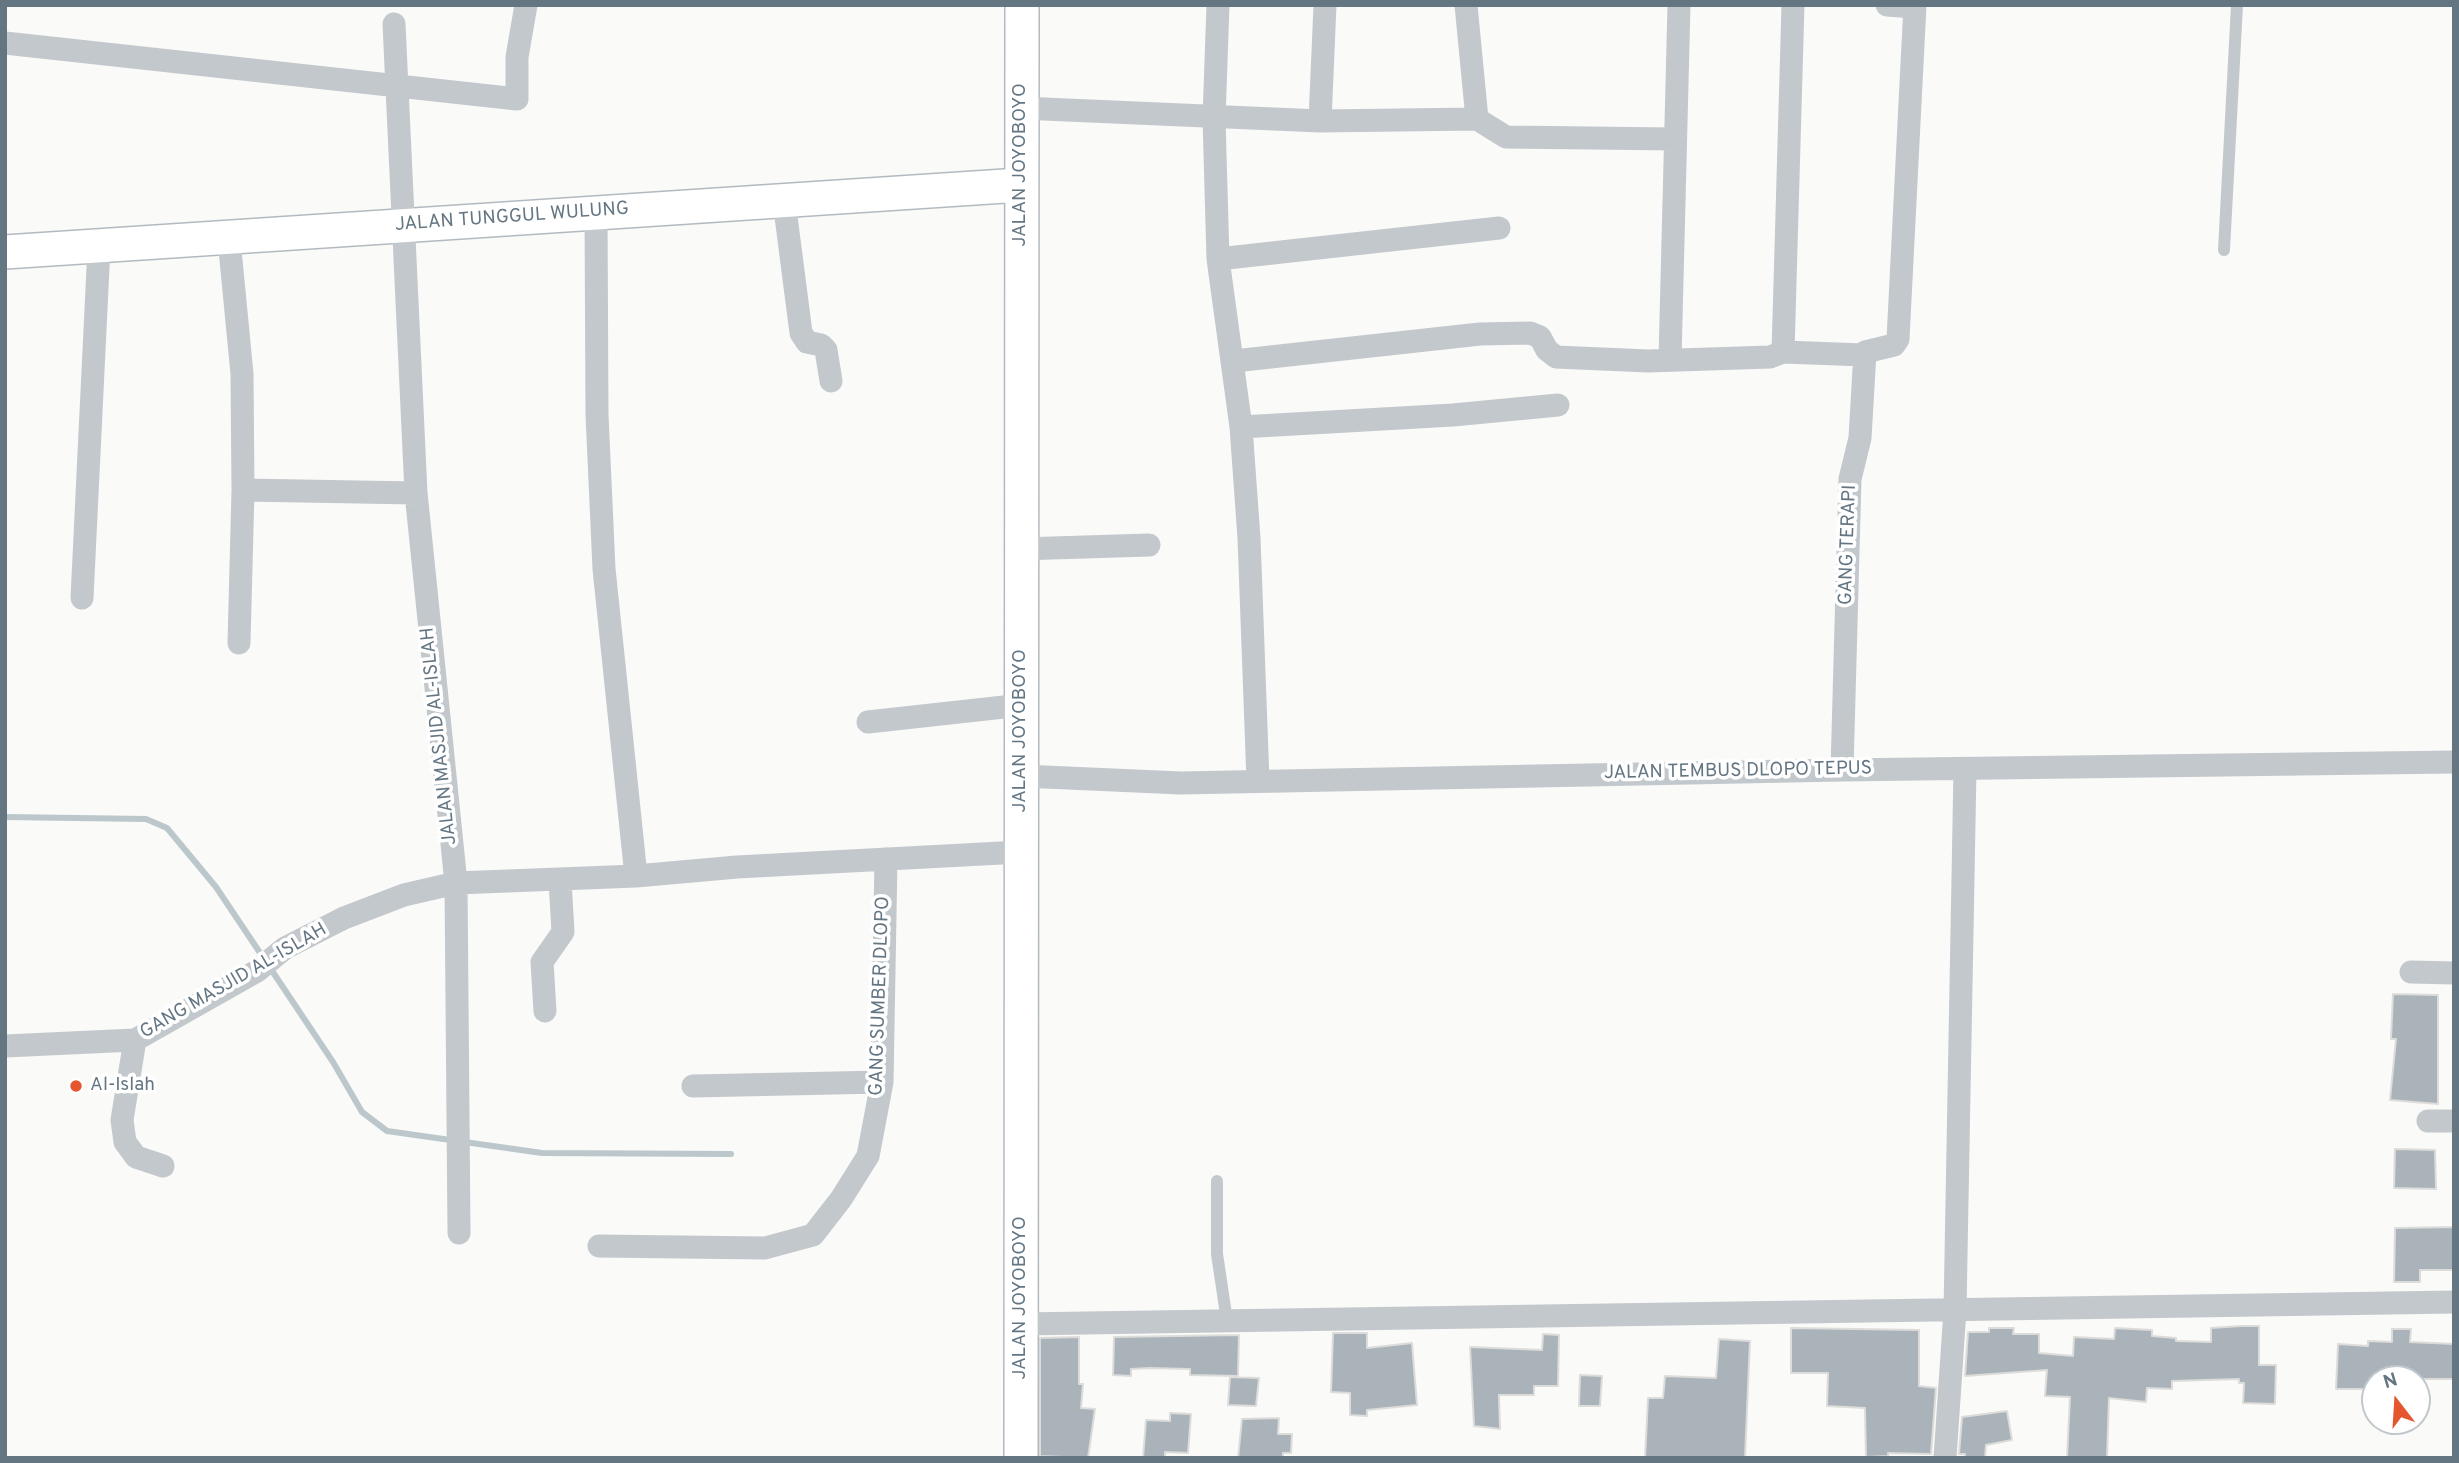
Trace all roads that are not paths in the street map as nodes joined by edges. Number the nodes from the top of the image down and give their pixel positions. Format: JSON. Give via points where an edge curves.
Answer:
{"nodes":[{"id":1,"x":526,"y":5,"type":"edge"},
{"id":2,"x":1021,"y":5,"type":"edge"},
{"id":3,"x":1218,"y":5,"type":"edge"},
{"id":4,"x":1325,"y":5,"type":"edge"},
{"id":5,"x":1466,"y":5,"type":"edge"},
{"id":6,"x":1679,"y":5,"type":"edge"},
{"id":7,"x":1793,"y":5,"type":"edge"},
{"id":8,"x":1887,"y":5,"type":"edge"},
{"id":9,"x":2237,"y":5,"type":"edge"},
{"id":10,"x":1915,"y":6,"type":"edge"},
{"id":11,"x":394,"y":24,"type":"dead end"},
{"id":12,"x":5,"y":43,"type":"edge"},
{"id":13,"x":397,"y":86,"type":"junction"},
{"id":14,"x":1021,"y":108,"type":"junction"},
{"id":15,"x":1214,"y":118,"type":"junction"},
{"id":16,"x":1477,"y":119,"type":"junction"},
{"id":17,"x":1320,"y":121,"type":"junction"},
{"id":18,"x":1674,"y":139,"type":"junction"},
{"id":19,"x":1020,"y":185,"type":"junction"},
{"id":20,"x":784,"y":201,"type":"junction"},
{"id":21,"x":596,"y":212,"type":"junction"},
{"id":22,"x":403,"y":225,"type":"junction"},
{"id":23,"x":1499,"y":228,"type":"dead end"},
{"id":24,"x":229,"y":239,"type":"junction"},
{"id":25,"x":99,"y":247,"type":"junction"},
{"id":26,"x":2224,"y":250,"type":"dead end"},
{"id":27,"x":5,"y":252,"type":"edge"},
{"id":28,"x":1218,"y":259,"type":"junction"},
{"id":29,"x":1783,"y":352,"type":"junction"},
{"id":30,"x":1864,"y":355,"type":"junction"},
{"id":31,"x":1670,"y":359,"type":"junction"},
{"id":32,"x":1234,"y":361,"type":"junction"},
{"id":33,"x":831,"y":381,"type":"dead end"},
{"id":34,"x":1558,"y":405,"type":"dead end"},
{"id":35,"x":1241,"y":427,"type":"junction"},
{"id":36,"x":243,"y":490,"type":"junction"},
{"id":37,"x":416,"y":493,"type":"junction"},
{"id":38,"x":1149,"y":545,"type":"dead end"},
{"id":39,"x":1020,"y":549,"type":"junction"},
{"id":40,"x":82,"y":598,"type":"dead end"},
{"id":41,"x":239,"y":643,"type":"dead end"},
{"id":42,"x":1022,"y":705,"type":"junction"},
{"id":43,"x":868,"y":722,"type":"dead end"},
{"id":44,"x":2454,"y":762,"type":"edge"},
{"id":45,"x":1842,"y":769,"type":"junction"},
{"id":46,"x":1965,"y":769,"type":"junction"},
{"id":47,"x":1022,"y":776,"type":"junction"},
{"id":48,"x":1258,"y":781,"type":"junction"},
{"id":49,"x":1020,"y":852,"type":"junction"},
{"id":50,"x":886,"y":859,"type":"junction"},
{"id":51,"x":636,"y":876,"type":"junction"},
{"id":52,"x":560,"y":880,"type":"junction"},
{"id":53,"x":456,"y":883,"type":"junction"},
{"id":54,"x":2411,"y":972,"type":"dead end"},
{"id":55,"x":2454,"y":973,"type":"edge"},
{"id":56,"x":545,"y":1011,"type":"dead end"},
{"id":57,"x":135,"y":1040,"type":"junction"},
{"id":58,"x":5,"y":1046,"type":"edge"},
{"id":59,"x":882,"y":1082,"type":"junction"},
{"id":60,"x":693,"y":1086,"type":"dead end"},
{"id":61,"x":2428,"y":1121,"type":"dead end"},
{"id":62,"x":2454,"y":1121,"type":"edge"},
{"id":63,"x":163,"y":1166,"type":"dead end"},
{"id":64,"x":1217,"y":1181,"type":"dead end"},
{"id":65,"x":459,"y":1233,"type":"dead end"},
{"id":66,"x":599,"y":1246,"type":"dead end"},
{"id":67,"x":2454,"y":1302,"type":"edge"},
{"id":68,"x":1955,"y":1310,"type":"junction"},
{"id":69,"x":1227,"y":1321,"type":"junction"},
{"id":70,"x":1021,"y":1324,"type":"junction"},
{"id":71,"x":1021,"y":1458,"type":"edge"},
{"id":72,"x":1945,"y":1458,"type":"edge"}],
"edges":[{"from":1,"to":13,"type":"street","via":[[517,57],[517,99]]},
{"from":2,"to":14,"type":"main road","name":"JALAN JOYOBOYO"},
{"from":3,"to":15,"type":"street"},
{"from":4,"to":17,"type":"street"},
{"from":5,"to":16,"type":"street"},
{"from":6,"to":18,"type":"street"},
{"from":7,"to":29,"type":"street"},
{"from":8,"to":10,"type":"street"},
{"from":9,"to":26,"type":"lane"},
{"from":10,"to":30,"type":"street","via":[[1898,340],[1894,345],[1871,348]]},
{"from":11,"to":13,"type":"street","name":"JALAN MASJID AL-ISLAH"},
{"from":12,"to":13,"type":"street"},
{"from":13,"to":22,"type":"street","name":"JALAN MASJID AL-ISLAH"},
{"from":14,"to":15,"type":"street"},
{"from":14,"to":19,"type":"main road","name":"JALAN JOYOBOYO"},
{"from":15,"to":17,"type":"street"},
{"from":15,"to":28,"type":"street"},
{"from":16,"to":17,"type":"street"},
{"from":16,"to":18,"type":"street","via":[[1506,137]]},
{"from":18,"to":31,"type":"street"},
{"from":19,"to":20,"type":"main road","name":"JALAN TUNGGUL WULUNG"},
{"from":19,"to":39,"type":"main road","name":"JALAN JOYOBOYO"},
{"from":20,"to":21,"type":"main road","name":"JALAN TUNGGUL WULUNG"},
{"from":20,"to":33,"type":"street","via":[[802,333],[807,342],[825,350]]},
{"from":21,"to":22,"type":"main road","name":"JALAN TUNGGUL WULUNG"},
{"from":21,"to":51,"type":"street","via":[[597,415],[604,569]]},
{"from":22,"to":24,"type":"main road","name":"JALAN TUNGGUL WULUNG"},
{"from":22,"to":37,"type":"street","name":"JALAN MASJID AL-ISLAH"},
{"from":23,"to":28,"type":"street"},
{"from":24,"to":25,"type":"main road","name":"JALAN TUNGGUL WULUNG"},
{"from":24,"to":36,"type":"street","via":[[242,374]]},
{"from":25,"to":27,"type":"main road","name":"JALAN TUNGGUL WULUNG"},
{"from":25,"to":40,"type":"street"},
{"from":28,"to":32,"type":"street"},
{"from":29,"to":30,"type":"street"},
{"from":29,"to":31,"type":"street","via":[[1770,357]]},
{"from":30,"to":45,"type":"street","name":"GANG TERAPI","via":[[1860,438],[1850,479]]},
{"from":31,"to":32,"type":"street","via":[[1556,357],[1540,337],[1530,333],[1480,334]]},
{"from":32,"to":35,"type":"street"},
{"from":34,"to":35,"type":"street"},
{"from":35,"to":48,"type":"street"},
{"from":36,"to":37,"type":"street"},
{"from":36,"to":41,"type":"street"},
{"from":37,"to":53,"type":"street","name":"JALAN MASJID AL-ISLAH"},
{"from":38,"to":39,"type":"street"},
{"from":39,"to":42,"type":"main road","name":"JALAN JOYOBOYO"},
{"from":42,"to":43,"type":"street"},
{"from":42,"to":47,"type":"main road","name":"JALAN JOYOBOYO"},
{"from":44,"to":46,"type":"street","name":"JALAN TEMBUS DLOPO TEPUS"},
{"from":45,"to":46,"type":"street","name":"JALAN TEMBUS DLOPO TEPUS"},
{"from":45,"to":48,"type":"street","name":"JALAN TEMBUS DLOPO TEPUS"},
{"from":46,"to":68,"type":"street"},
{"from":47,"to":48,"type":"street","name":"JALAN TEMBUS DLOPO TEPUS","via":[[1181,783]]},
{"from":47,"to":49,"type":"main road","name":"JALAN JOYOBOYO"},
{"from":49,"to":50,"type":"street"},
{"from":49,"to":70,"type":"main road","name":"JALAN JOYOBOYO"},
{"from":50,"to":51,"type":"street"},
{"from":50,"to":59,"type":"street","name":"GANG SUMBER DLOPO"},
{"from":51,"to":52,"type":"street"},
{"from":52,"to":53,"type":"street"},
{"from":52,"to":56,"type":"street","via":[[563,932],[542,962]]},
{"from":53,"to":57,"type":"street","name":"GANG MASJID AL-ISLAH","via":[[404,895],[344,918],[285,948],[257,971]]},
{"from":53,"to":65,"type":"street","name":"JALAN MASJID AL-ISLAH"},
{"from":54,"to":55,"type":"street"},
{"from":57,"to":58,"type":"street","name":"GANG MASJID AL-ISLAH"},
{"from":57,"to":63,"type":"street","via":[[122,1120],[125,1142],[136,1157]]},
{"from":59,"to":60,"type":"street"},
{"from":59,"to":66,"type":"street","name":"GANG SUMBER DLOPO","via":[[868,1156],[813,1235],[765,1248]]},
{"from":61,"to":62,"type":"street"},
{"from":64,"to":69,"type":"lane","via":[[1217,1254]]},
{"from":67,"to":68,"type":"street"},
{"from":68,"to":69,"type":"street"},
{"from":68,"to":72,"type":"street"},
{"from":69,"to":70,"type":"street"},
{"from":70,"to":71,"type":"main road","name":"JALAN JOYOBOYO"}]}
